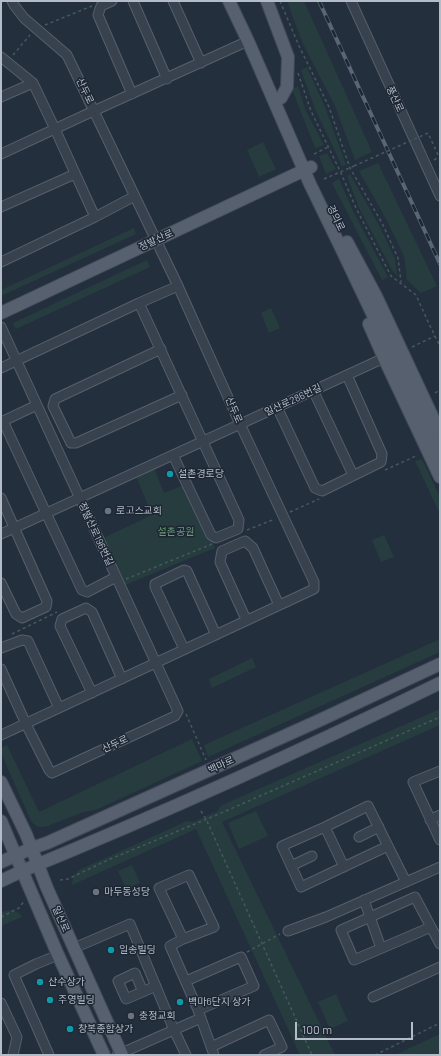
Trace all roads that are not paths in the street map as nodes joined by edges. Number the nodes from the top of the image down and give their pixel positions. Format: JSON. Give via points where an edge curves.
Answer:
{"nodes":[{"id":1,"x":12,"y":1,"type":"edge"},
{"id":2,"x":112,"y":1,"type":"edge"},
{"id":3,"x":133,"y":1,"type":"edge"},
{"id":4,"x":173,"y":1,"type":"edge"},
{"id":5,"x":229,"y":1,"type":"edge"},
{"id":6,"x":237,"y":1,"type":"edge"},
{"id":7,"x":267,"y":1,"type":"edge"},
{"id":8,"x":351,"y":1,"type":"edge"},
{"id":9,"x":248,"y":41,"type":"junction"},
{"id":10,"x":7,"y":58,"type":"edge"},
{"id":11,"x":201,"y":63,"type":"junction"},
{"id":12,"x":167,"y":79,"type":"junction"},
{"id":13,"x":33,"y":83,"type":"junction"},
{"id":14,"x":132,"y":94,"type":"junction"},
{"id":15,"x":1,"y":97,"type":"edge"},
{"id":16,"x":281,"y":98,"type":"junction"},
{"id":17,"x":94,"y":111,"type":"junction"},
{"id":18,"x":55,"y":129,"type":"junction"},
{"id":19,"x":1,"y":154,"type":"edge"},
{"id":20,"x":307,"y":169,"type":"junction"},
{"id":21,"x":75,"y":174,"type":"junction"},
{"id":22,"x":135,"y":196,"type":"junction"},
{"id":23,"x":440,"y":196,"type":"edge"},
{"id":24,"x":1,"y":208,"type":"edge"},
{"id":25,"x":95,"y":217,"type":"junction"},
{"id":26,"x":156,"y":240,"type":"junction"},
{"id":27,"x":346,"y":247,"type":"junction"},
{"id":28,"x":1,"y":262,"type":"edge"},
{"id":29,"x":178,"y":286,"type":"junction"},
{"id":30,"x":139,"y":303,"type":"junction"},
{"id":31,"x":1,"y":313,"type":"edge"},
{"id":32,"x":1,"y":327,"type":"edge"},
{"id":33,"x":160,"y":349,"type":"junction"},
{"id":34,"x":384,"y":358,"type":"junction"},
{"id":35,"x":17,"y":361,"type":"junction"},
{"id":36,"x":1,"y":368,"type":"edge"},
{"id":37,"x":347,"y":375,"type":"junction"},
{"id":38,"x":313,"y":390,"type":"junction"},
{"id":39,"x":182,"y":395,"type":"junction"},
{"id":40,"x":37,"y":405,"type":"junction"},
{"id":41,"x":277,"y":408,"type":"junction"},
{"id":42,"x":440,"y":421,"type":"edge"},
{"id":43,"x":2,"y":422,"type":"edge"},
{"id":44,"x":240,"y":424,"type":"junction"},
{"id":45,"x":440,"y":433,"type":"edge"},
{"id":46,"x":203,"y":441,"type":"junction"},
{"id":47,"x":173,"y":455,"type":"junction"},
{"id":48,"x":440,"y":456,"type":"edge"},
{"id":49,"x":353,"y":475,"type":"junction"},
{"id":50,"x":440,"y":477,"type":"edge"},
{"id":51,"x":1,"y":498,"type":"edge"},
{"id":52,"x":80,"y":498,"type":"junction"},
{"id":53,"x":46,"y":514,"type":"junction"},
{"id":54,"x":15,"y":528,"type":"junction"},
{"id":55,"x":1,"y":534,"type":"edge"},
{"id":56,"x":116,"y":577,"type":"junction"},
{"id":57,"x":1,"y":583,"type":"edge"},
{"id":58,"x":279,"y":605,"type":"junction"},
{"id":59,"x":248,"y":620,"type":"junction"},
{"id":60,"x":216,"y":634,"type":"junction"},
{"id":61,"x":1,"y":648,"type":"edge"},
{"id":62,"x":184,"y":649,"type":"junction"},
{"id":63,"x":156,"y":663,"type":"junction"},
{"id":64,"x":440,"y":664,"type":"edge"},
{"id":65,"x":1,"y":669,"type":"edge"},
{"id":66,"x":122,"y":679,"type":"junction"},
{"id":67,"x":440,"y":683,"type":"edge"},
{"id":68,"x":92,"y":693,"type":"junction"},
{"id":69,"x":60,"y":708,"type":"junction"},
{"id":70,"x":26,"y":724,"type":"junction"},
{"id":71,"x":1,"y":736,"type":"edge"},
{"id":72,"x":440,"y":771,"type":"edge"},
{"id":73,"x":1,"y":782,"type":"edge"},
{"id":74,"x":440,"y":815,"type":"edge"},
{"id":75,"x":430,"y":820,"type":"junction"},
{"id":76,"x":1,"y":821,"type":"edge"},
{"id":77,"x":325,"y":826,"type":"junction"},
{"id":78,"x":378,"y":827,"type":"junction"},
{"id":79,"x":359,"y":837,"type":"dead end"},
{"id":80,"x":440,"y":840,"type":"edge"},
{"id":81,"x":388,"y":846,"type":"junction"},
{"id":82,"x":32,"y":848,"type":"junction"},
{"id":83,"x":16,"y":855,"type":"junction"},
{"id":84,"x":312,"y":856,"type":"dead end"},
{"id":85,"x":1,"y":862,"type":"edge"},
{"id":86,"x":39,"y":864,"type":"junction"},
{"id":87,"x":291,"y":866,"type":"junction"},
{"id":88,"x":344,"y":867,"type":"junction"},
{"id":89,"x":440,"y":867,"type":"edge"},
{"id":90,"x":22,"y":871,"type":"junction"},
{"id":91,"x":1,"y":881,"type":"edge"},
{"id":92,"x":406,"y":882,"type":"junction"},
{"id":93,"x":364,"y":900,"type":"junction"},
{"id":94,"x":370,"y":918,"type":"junction"},
{"id":95,"x":431,"y":927,"type":"junction"},
{"id":96,"x":288,"y":931,"type":"road end"},
{"id":97,"x":183,"y":939,"type":"junction"},
{"id":98,"x":440,"y":944,"type":"edge"},
{"id":99,"x":74,"y":948,"type":"junction"},
{"id":100,"x":381,"y":948,"type":"junction"},
{"id":101,"x":58,"y":955,"type":"junction"},
{"id":102,"x":440,"y":967,"type":"edge"},
{"id":103,"x":186,"y":981,"type":"junction"},
{"id":104,"x":156,"y":986,"type":"junction"},
{"id":105,"x":143,"y":992,"type":"dead end"},
{"id":106,"x":373,"y":997,"type":"dead end"},
{"id":107,"x":1,"y":1003,"type":"edge"},
{"id":108,"x":200,"y":1014,"type":"junction"},
{"id":109,"x":174,"y":1030,"type":"junction"},
{"id":110,"x":212,"y":1051,"type":"edge"},
{"id":111,"x":120,"y":1054,"type":"edge"},
{"id":112,"x":13,"y":1055,"type":"edge"},
{"id":113,"x":49,"y":1055,"type":"edge"},
{"id":114,"x":104,"y":1055,"type":"edge"},
{"id":115,"x":186,"y":1055,"type":"edge"},
{"id":116,"x":264,"y":1055,"type":"edge"}],
"edges":[{"from":1,"to":17,"type":"street","name":"산두로","via":[[24,18],[67,55]]},
{"from":2,"to":14,"type":"street","via":[[101,6],[98,15]]},
{"from":3,"to":12,"type":"street"},
{"from":4,"to":11,"type":"street"},
{"from":5,"to":9,"type":"main road","name":"경의로"},
{"from":6,"to":16,"type":"main road","name":"경의로"},
{"from":7,"to":16,"type":"main road","via":[[288,57],[287,87]]},
{"from":8,"to":23,"type":"street","name":"풍산로"},
{"from":9,"to":11,"type":"street"},
{"from":9,"to":20,"type":"main road","name":"경의로"},
{"from":10,"to":13,"type":"street"},
{"from":11,"to":12,"type":"street"},
{"from":12,"to":14,"type":"street"},
{"from":13,"to":15,"type":"street"},
{"from":13,"to":18,"type":"street"},
{"from":14,"to":17,"type":"street"},
{"from":16,"to":20,"type":"main road","name":"경의로"},
{"from":17,"to":18,"type":"street"},
{"from":17,"to":22,"type":"street","name":"산두로"},
{"from":18,"to":19,"type":"street"},
{"from":18,"to":21,"type":"street"},
{"from":20,"to":26,"type":"main road","name":"정발산로"},
{"from":20,"to":27,"type":"main road","name":"경의로"},
{"from":21,"to":24,"type":"street"},
{"from":21,"to":25,"type":"street"},
{"from":22,"to":25,"type":"street"},
{"from":22,"to":26,"type":"street","name":"산두로"},
{"from":25,"to":28,"type":"street"},
{"from":26,"to":29,"type":"street","name":"산두로"},
{"from":26,"to":31,"type":"main road","name":"정발산로"},
{"from":27,"to":34,"type":"main road","via":[[346,271]]},
{"from":27,"to":42,"type":"main road","via":[[357,253],[407,348]]},
{"from":27,"to":45,"type":"main road","name":"경의로","via":[[376,296]]},
{"from":27,"to":48,"type":"main road","name":"경의로"},
{"from":29,"to":30,"type":"street"},
{"from":29,"to":44,"type":"street","name":"산두로"},
{"from":30,"to":33,"type":"street"},
{"from":30,"to":35,"type":"street"},
{"from":32,"to":35,"type":"street","name":"정발산로196번길"},
{"from":33,"to":39,"type":"street"},
{"from":33,"to":39,"type":"street","via":[[55,399],[53,406],[71,443],[76,443]]},
{"from":34,"to":37,"type":"street","name":"일산로286번길"},
{"from":34,"to":50,"type":"main road"},
{"from":35,"to":36,"type":"street"},
{"from":35,"to":40,"type":"street","name":"정발산로196번길"},
{"from":37,"to":38,"type":"street","name":"일산로286번길"},
{"from":37,"to":49,"type":"street","via":[[382,454],[382,462]]},
{"from":38,"to":41,"type":"street","name":"일산로286번길"},
{"from":38,"to":49,"type":"street"},
{"from":39,"to":46,"type":"street"},
{"from":40,"to":43,"type":"street"},
{"from":40,"to":52,"type":"street","name":"정발산로196번길"},
{"from":41,"to":44,"type":"street","name":"일산로286번길"},
{"from":41,"to":49,"type":"street","via":[[315,488],[322,491]]},
{"from":43,"to":53,"type":"street"},
{"from":44,"to":46,"type":"street","name":"일산로286번길"},
{"from":44,"to":58,"type":"street","name":"산두로","via":[[314,582],[314,589]]},
{"from":46,"to":47,"type":"street","name":"일산로286번길"},
{"from":46,"to":47,"type":"street","via":[[240,520],[238,529],[212,540]]},
{"from":47,"to":52,"type":"street","name":"일산로286번길"},
{"from":51,"to":54,"type":"street"},
{"from":52,"to":53,"type":"street","name":"일산로286번길"},
{"from":52,"to":56,"type":"street","name":"정발산로196번길"},
{"from":53,"to":54,"type":"street","name":"일산로286번길"},
{"from":53,"to":56,"type":"street","via":[[82,590],[87,592]]},
{"from":54,"to":55,"type":"street","name":"일산로286번길"},
{"from":54,"to":57,"type":"street","via":[[47,601],[46,607],[22,618],[16,614]]},
{"from":56,"to":63,"type":"street","name":"정발산로196번길"},
{"from":58,"to":59,"type":"street","name":"산두로"},
{"from":58,"to":59,"type":"street","via":[[253,548],[245,541],[222,551],[220,562]]},
{"from":59,"to":60,"type":"street","name":"산두로"},
{"from":60,"to":62,"type":"street","name":"산두로"},
{"from":60,"to":62,"type":"street","via":[[187,571],[184,570],[155,584]]},
{"from":61,"to":69,"type":"street","via":[[22,640],[28,642]]},
{"from":62,"to":63,"type":"street","name":"산두로"},
{"from":63,"to":66,"type":"street","name":"산두로"},
{"from":63,"to":70,"type":"street","name":"산두로","via":[[178,711],[175,716],[52,773]]},
{"from":64,"to":82,"type":"main road","name":"백마로","via":[[189,780]]},
{"from":65,"to":70,"type":"street","name":"산두로"},
{"from":66,"to":68,"type":"street","name":"산두로"},
{"from":66,"to":68,"type":"street","via":[[92,612],[86,608],[62,619],[60,626]]},
{"from":67,"to":86,"type":"main road","name":"백마로","via":[[327,738]]},
{"from":68,"to":69,"type":"street","name":"산두로"},
{"from":69,"to":70,"type":"street","name":"산두로"},
{"from":70,"to":71,"type":"street","name":"산두로"},
{"from":72,"to":75,"type":"street","via":[[413,782]]},
{"from":73,"to":82,"type":"main road","name":"일산로"},
{"from":74,"to":75,"type":"street"},
{"from":75,"to":80,"type":"street"},
{"from":76,"to":83,"type":"main road","name":"일산로"},
{"from":77,"to":78,"type":"street","via":[[368,806]]},
{"from":77,"to":87,"type":"street","via":[[282,846]]},
{"from":77,"to":88,"type":"street"},
{"from":78,"to":79,"type":"street"},
{"from":78,"to":81,"type":"street"},
{"from":81,"to":88,"type":"street"},
{"from":81,"to":92,"type":"street"},
{"from":82,"to":83,"type":"main road","name":"백마로"},
{"from":82,"to":86,"type":"main road","name":"일산로"},
{"from":83,"to":85,"type":"main road","name":"백마로"},
{"from":83,"to":90,"type":"main road","name":"일산로"},
{"from":84,"to":87,"type":"street"},
{"from":86,"to":90,"type":"main road","name":"백마로"},
{"from":86,"to":99,"type":"main road","name":"일산로"},
{"from":87,"to":88,"type":"street","via":[[301,887]]},
{"from":89,"to":92,"type":"street"},
{"from":90,"to":91,"type":"main road","name":"백마로"},
{"from":90,"to":101,"type":"main road","name":"일산로"},
{"from":92,"to":93,"type":"street"},
{"from":93,"to":94,"type":"street"},
{"from":93,"to":96,"type":"street"},
{"from":94,"to":95,"type":"street","via":[[415,897]]},
{"from":94,"to":100,"type":"street"},
{"from":94,"to":100,"type":"street","via":[[342,930],[354,960]]},
{"from":95,"to":98,"type":"street"},
{"from":95,"to":100,"type":"street"},
{"from":97,"to":97,"type":"street","via":[[214,927],[190,875],[159,888]]},
{"from":97,"to":103,"type":"street","via":[[170,946]]},
{"from":99,"to":104,"type":"street","via":[[130,924]]},
{"from":99,"to":111,"type":"main road","name":"일산로"},
{"from":101,"to":113,"type":"street","via":[[14,975]]},
{"from":101,"to":114,"type":"main road","name":"일산로"},
{"from":102,"to":106,"type":"street"},
{"from":103,"to":108,"type":"street"},
{"from":103,"to":108,"type":"street","via":[[241,957],[254,986]]},
{"from":104,"to":105,"type":"street"},
{"from":104,"to":109,"type":"street"},
{"from":107,"to":112,"type":"street","via":[[17,1037]]},
{"from":108,"to":109,"type":"street"},
{"from":108,"to":110,"type":"street"},
{"from":109,"to":111,"type":"street"},
{"from":109,"to":115,"type":"street"},
{"from":110,"to":116,"type":"street","via":[[269,1020],[282,1047]]}]}
